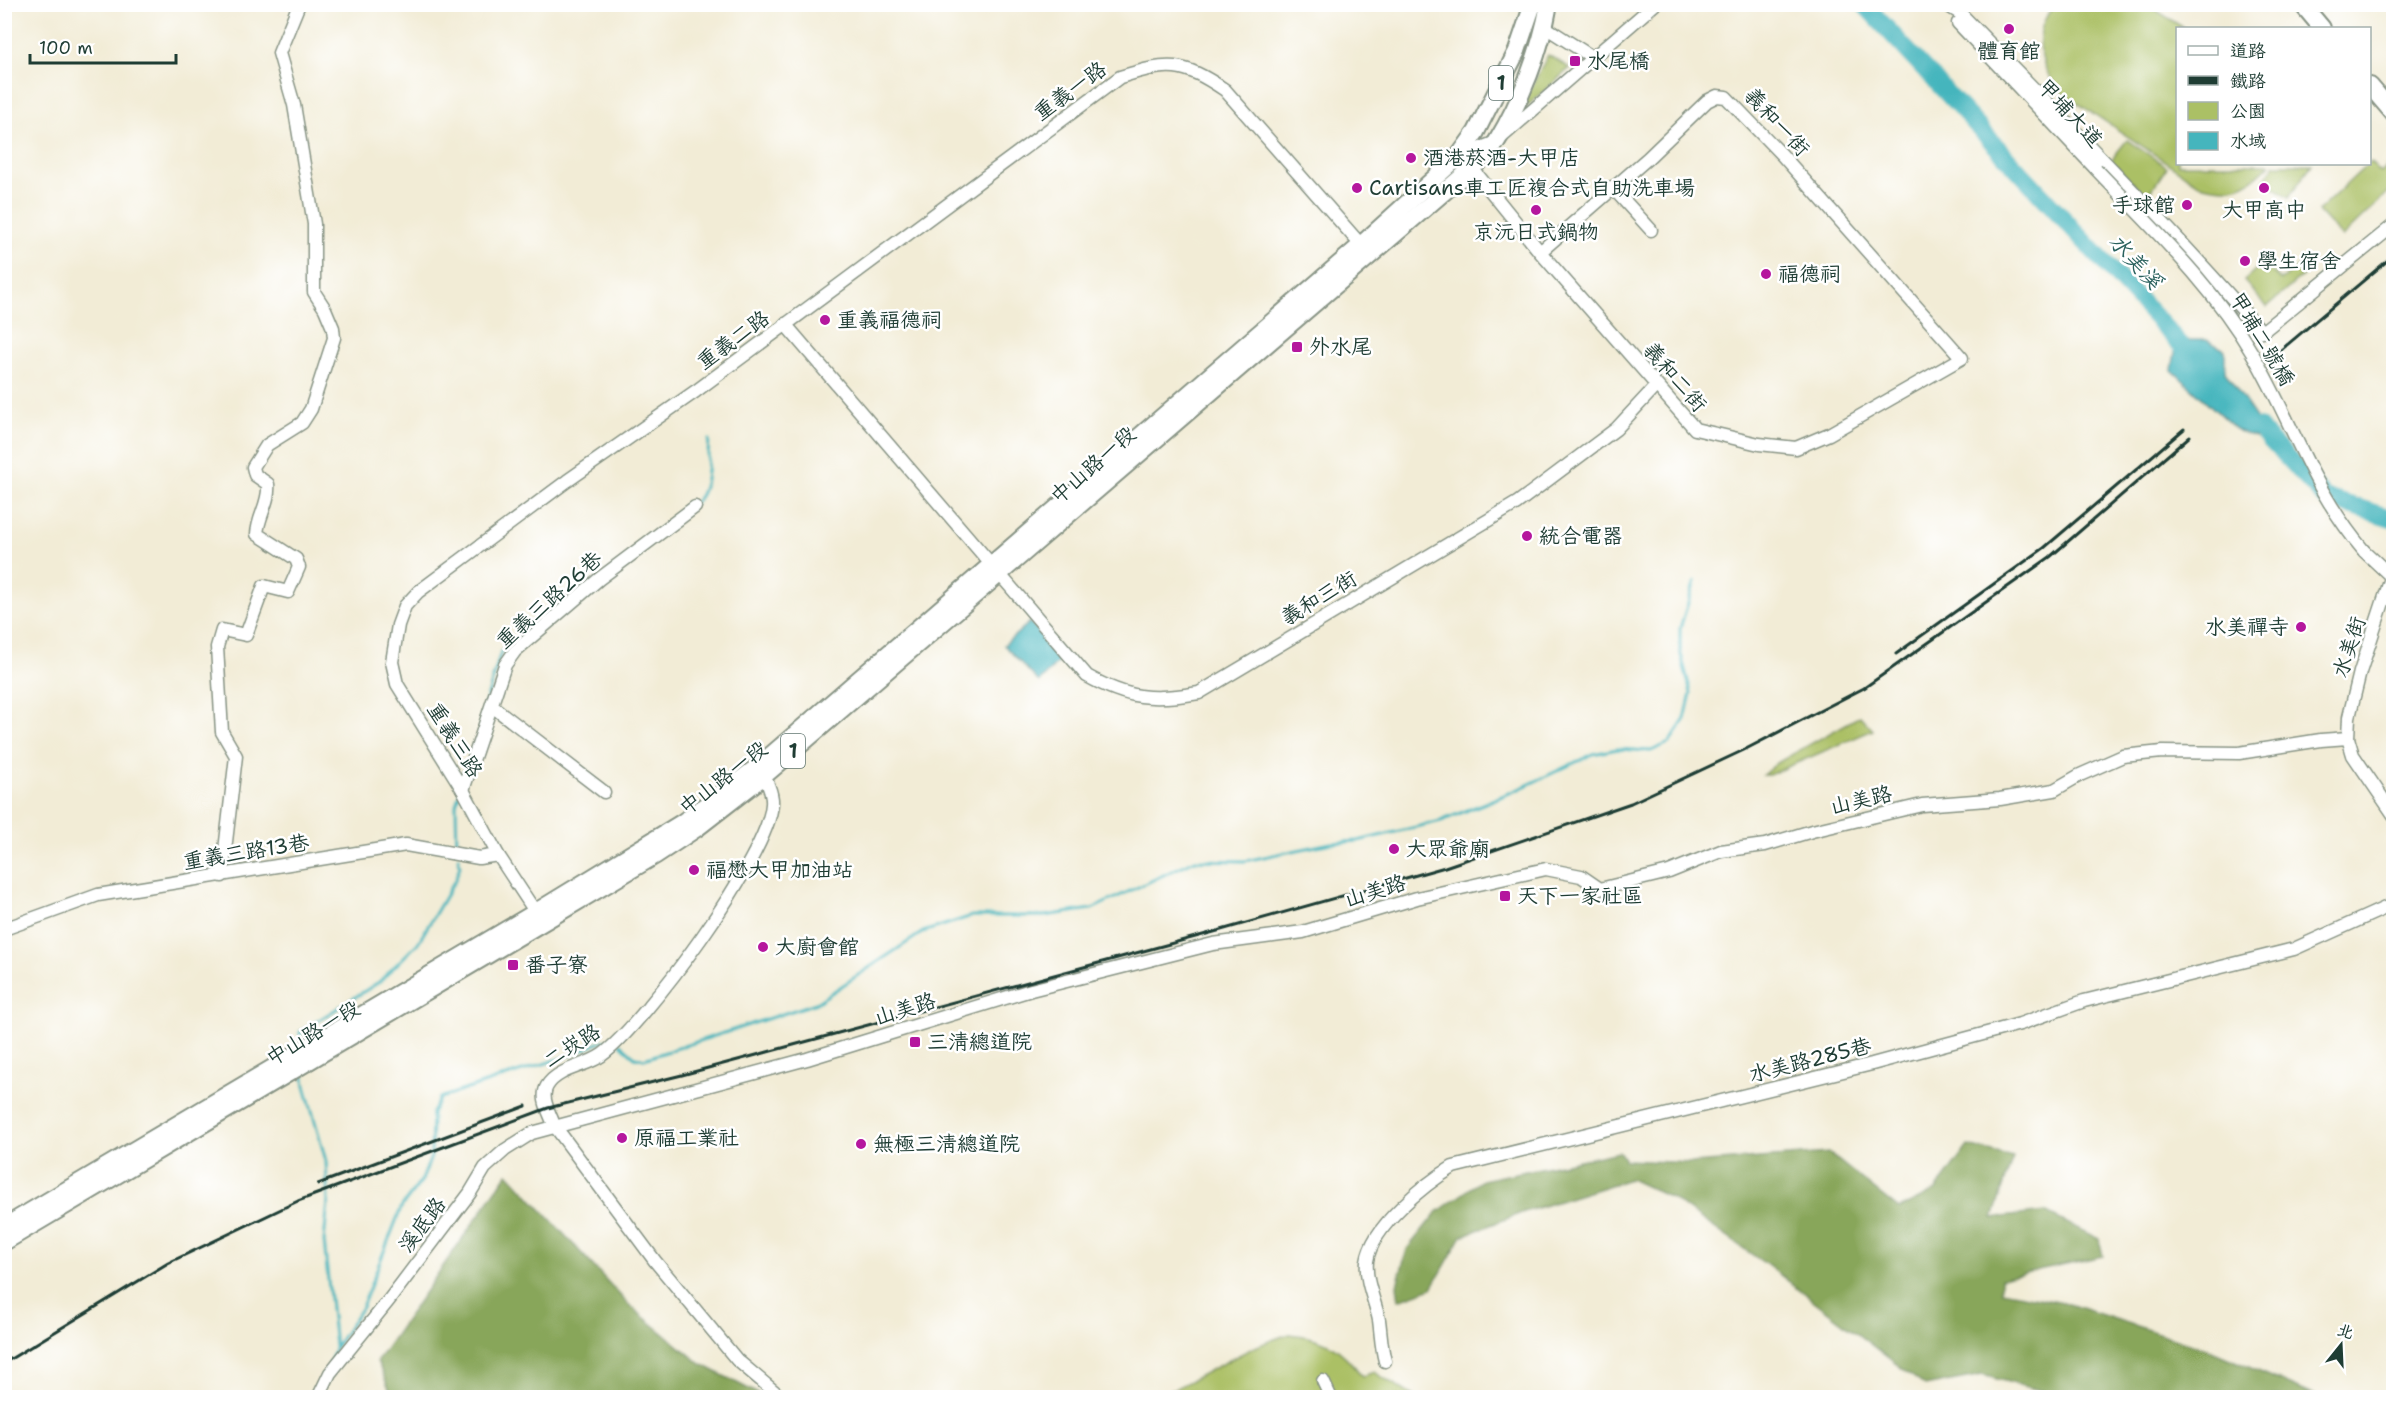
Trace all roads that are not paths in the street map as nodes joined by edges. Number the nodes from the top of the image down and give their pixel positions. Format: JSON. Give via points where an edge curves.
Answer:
{"nodes":[{"id":1,"x":299,"y":4,"type":"edge"},
{"id":2,"x":1533,"y":4,"type":"edge"},
{"id":3,"x":1549,"y":4,"type":"edge"},
{"id":4,"x":1655,"y":4,"type":"edge"},
{"id":5,"x":1943,"y":4,"type":"edge"},
{"id":6,"x":2302,"y":4,"type":"edge"},
{"id":7,"x":1545,"y":27,"type":"junction"},
{"id":8,"x":2321,"y":27,"type":"edge"},
{"id":9,"x":1592,"y":57,"type":"junction"},
{"id":10,"x":2371,"y":87,"type":"edge"},
{"id":11,"x":2394,"y":114,"type":"edge"},
{"id":12,"x":1496,"y":142,"type":"junction"},
{"id":13,"x":1458,"y":157,"type":"junction"},
{"id":14,"x":1472,"y":168,"type":"junction"},
{"id":15,"x":2096,"y":169,"type":"joint"},
{"id":16,"x":1612,"y":187,"type":"junction"},
{"id":17,"x":2394,"y":225,"type":"edge"},
{"id":18,"x":1651,"y":230,"type":"dead end"},
{"id":19,"x":1361,"y":245,"type":"junction"},
{"id":20,"x":1540,"y":252,"type":"junction"},
{"id":21,"x":785,"y":324,"type":"junction"},
{"id":22,"x":1962,"y":358,"type":"joint"},
{"id":23,"x":1656,"y":386,"type":"junction"},
{"id":24,"x":695,"y":507,"type":"dead end"},
{"id":25,"x":994,"y":570,"type":"junction"},
{"id":26,"x":2393,"y":575,"type":"edge"},
{"id":27,"x":436,"y":578,"type":"joint"},
{"id":28,"x":492,"y":706,"type":"junction"},
{"id":29,"x":2348,"y":738,"type":"junction"},
{"id":30,"x":760,"y":772,"type":"junction"},
{"id":31,"x":463,"y":790,"type":"junction"},
{"id":32,"x":604,"y":792,"type":"dead end"},
{"id":33,"x":2394,"y":815,"type":"edge"},
{"id":34,"x":498,"y":855,"type":"junction"},
{"id":35,"x":222,"y":876,"type":"junction"},
{"id":36,"x":2394,"y":904,"type":"edge"},
{"id":37,"x":539,"y":918,"type":"junction"},
{"id":38,"x":4,"y":929,"type":"edge"},
{"id":39,"x":554,"y":1125,"type":"junction"},
{"id":40,"x":4,"y":1227,"type":"edge"},
{"id":41,"x":4,"y":1242,"type":"edge"},
{"id":42,"x":1385,"y":1361,"type":"dead end"},
{"id":43,"x":333,"y":1370,"type":"junction"},
{"id":44,"x":1323,"y":1381,"type":"dead end"},
{"id":45,"x":318,"y":1398,"type":"edge"},
{"id":46,"x":325,"y":1398,"type":"edge"},
{"id":47,"x":782,"y":1398,"type":"edge"},
{"id":48,"x":1331,"y":1398,"type":"edge"}],
"edges":[{"from":1,"to":35,"type":"street","via":[[279,53],[294,105],[314,224],[314,292],[325,309],[334,338],[302,423],[267,445],[252,467],[255,475],[268,484],[269,495],[257,534],[296,559],[299,567],[288,592],[264,586],[246,635],[222,630],[217,647],[222,732],[236,756]]},
{"from":2,"to":13,"type":"main road","number":"1","via":[[1517,51],[1476,132]]},
{"from":3,"to":7,"type":"main road","number":"1"},
{"from":4,"to":9,"type":"street","name":"中山路一段"},
{"from":5,"to":15,"type":"street","name":"甲埔大道"},
{"from":5,"to":17,"type":"street","via":[[1961,14],[2203,264],[2262,332]]},
{"from":6,"to":8,"type":"main road"},
{"from":7,"to":9,"type":"street"},
{"from":7,"to":12,"type":"main road","number":"1","via":[[1520,94]]},
{"from":9,"to":12,"type":"street","name":"中山路一段"},
{"from":10,"to":11,"type":"main road"},
{"from":12,"to":13,"type":"street","name":"中山路一段"},
{"from":12,"to":14,"type":"main road","name":"中山路一段","number":"1"},
{"from":13,"to":14,"type":"street","name":"義和二街"},
{"from":13,"to":19,"type":"main road","name":"中山路一段","number":"1"},
{"from":14,"to":20,"type":"street","name":"義和二街"},
{"from":14,"to":25,"type":"main road","name":"中山路一段","number":"1"},
{"from":15,"to":26,"type":"street","name":"甲埔二號橋","bridge":true,"via":[[2226,312],[2265,377],[2325,498],[2364,551]]},
{"from":16,"to":18,"type":"street"},
{"from":16,"to":20,"type":"street","name":"義和一街"},
{"from":16,"to":22,"type":"street","name":"義和一街","via":[[1707,101],[1726,97],[1782,154]]},
{"from":19,"to":21,"type":"street","name":"重義一路","via":[[1225,90],[1200,74],[1175,65],[1148,68],[1120,77]]},
{"from":19,"to":25,"type":"main road","name":"中山路一段","number":"1"},
{"from":20,"to":23,"type":"street","name":"義和二街"},
{"from":21,"to":25,"type":"street","name":"重義二路"},
{"from":21,"to":27,"type":"street","name":"重義二路"},
{"from":22,"to":23,"type":"street","name":"義和二街","via":[[1829,434],[1796,448],[1695,429]]},
{"from":23,"to":25,"type":"street","name":"義和三街","via":[[1616,429],[1517,503],[1199,693],[1166,699],[1139,698],[1112,690],[1087,676]]},
{"from":24,"to":28,"type":"street","name":"重義三路26巷","via":[[599,579],[515,651],[505,665]]},
{"from":25,"to":30,"type":"main road","name":"中山路一段","number":"1"},
{"from":26,"to":29,"type":"street","name":"水美街","via":[[2360,672]]},
{"from":27,"to":31,"type":"street","name":"重義三路","via":[[405,606],[392,662],[398,684]]},
{"from":28,"to":31,"type":"street","name":"重義三路26巷"},
{"from":28,"to":32,"type":"street"},
{"from":29,"to":33,"type":"street","via":[[2354,755]]},
{"from":29,"to":39,"type":"street","name":"山美路","via":[[2239,753],[2123,756],[2054,790],[1922,805],[1765,845],[1721,851],[1670,872],[1600,889],[1581,876],[1546,869],[1417,898],[1303,932],[1213,944],[1111,969],[681,1094]]},
{"from":30,"to":37,"type":"main road","name":"中山路一段","number":"1"},
{"from":30,"to":39,"type":"street","name":"二崁路","via":[[772,803],[754,855],[671,982],[629,1029],[601,1055],[554,1076],[545,1089]]},
{"from":31,"to":34,"type":"street","name":"重義三路"},
{"from":34,"to":35,"type":"street","name":"重義三路13巷","via":[[479,858],[406,845]]},
{"from":34,"to":37,"type":"street","name":"重義三路"},
{"from":35,"to":38,"type":"street","name":"重義三路13巷","via":[[99,895]]},
{"from":36,"to":42,"type":"street","name":"水美路285巷","via":[[2294,949],[2084,1001],[2020,1024],[1864,1066],[1454,1167],[1428,1182],[1392,1219],[1378,1235],[1367,1258],[1366,1275]]},
{"from":37,"to":40,"type":"main road","name":"中山路一段","number":"1"},
{"from":37,"to":41,"type":"main road","name":"中山路一段","number":"1"},
{"from":39,"to":43,"type":"street","name":"溪底路","via":[[532,1133],[485,1168],[410,1274]]},
{"from":39,"to":47,"type":"street","name":"二崁路","via":[[655,1261],[737,1360]]},
{"from":43,"to":45,"type":"street","name":"溪底路"},
{"from":43,"to":46,"type":"street","name":"溪底路"},
{"from":44,"to":48,"type":"street"}]}
